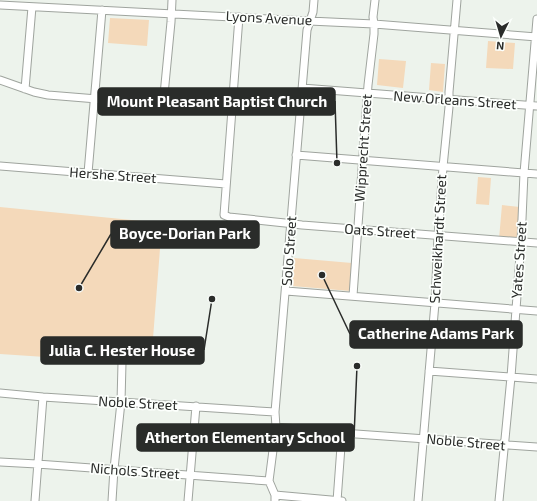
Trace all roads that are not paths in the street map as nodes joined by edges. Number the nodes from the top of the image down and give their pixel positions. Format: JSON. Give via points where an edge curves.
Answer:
{"nodes":[{"id":1,"x":172,"y":0,"type":"edge"},
{"id":2,"x":314,"y":0,"type":"edge"},
{"id":3,"x":375,"y":0,"type":"edge"},
{"id":4,"x":457,"y":0,"type":"edge"},
{"id":5,"x":11,"y":3,"type":"edge"},
{"id":6,"x":0,"y":5,"type":"edge"},
{"id":7,"x":32,"y":7,"type":"junction"},
{"id":8,"x":102,"y":10,"type":"junction"},
{"id":9,"x":171,"y":13,"type":"junction"},
{"id":10,"x":239,"y":17,"type":"junction"},
{"id":11,"x":537,"y":19,"type":"edge"},
{"id":12,"x":309,"y":20,"type":"junction"},
{"id":13,"x":374,"y":24,"type":"junction"},
{"id":14,"x":454,"y":31,"type":"junction"},
{"id":15,"x":536,"y":37,"type":"edge"},
{"id":16,"x":0,"y":80,"type":"edge"},
{"id":17,"x":302,"y":88,"type":"junction"},
{"id":18,"x":25,"y":89,"type":"junction"},
{"id":19,"x":367,"y":93,"type":"junction"},
{"id":20,"x":94,"y":99,"type":"junction"},
{"id":21,"x":449,"y":99,"type":"junction"},
{"id":22,"x":163,"y":104,"type":"junction"},
{"id":23,"x":533,"y":106,"type":"edge"},
{"id":24,"x":232,"y":110,"type":"junction"},
{"id":25,"x":296,"y":155,"type":"junction"},
{"id":26,"x":362,"y":161,"type":"junction"},
{"id":27,"x":0,"y":166,"type":"edge"},
{"id":28,"x":443,"y":167,"type":"junction"},
{"id":29,"x":88,"y":173,"type":"junction"},
{"id":30,"x":524,"y":173,"type":"junction"},
{"id":31,"x":537,"y":174,"type":"edge"},
{"id":32,"x":226,"y":184,"type":"junction"},
{"id":33,"x":291,"y":224,"type":"junction"},
{"id":34,"x":358,"y":229,"type":"junction"},
{"id":35,"x":438,"y":236,"type":"junction"},
{"id":36,"x":520,"y":242,"type":"junction"},
{"id":37,"x":537,"y":243,"type":"edge"},
{"id":38,"x":286,"y":290,"type":"junction"},
{"id":39,"x":353,"y":296,"type":"junction"},
{"id":40,"x":435,"y":303,"type":"junction"},
{"id":41,"x":515,"y":309,"type":"junction"},
{"id":42,"x":537,"y":311,"type":"edge"},
{"id":43,"x":122,"y":363,"type":"dead end"},
{"id":44,"x":429,"y":371,"type":"junction"},
{"id":45,"x":510,"y":377,"type":"junction"},
{"id":46,"x":537,"y":379,"type":"edge"},
{"id":47,"x":0,"y":393,"type":"edge"},
{"id":48,"x":43,"y":397,"type":"junction"},
{"id":49,"x":121,"y":402,"type":"junction"},
{"id":50,"x":196,"y":406,"type":"junction"},
{"id":51,"x":275,"y":412,"type":"junction"},
{"id":52,"x":276,"y":427,"type":"junction"},
{"id":53,"x":342,"y":433,"type":"junction"},
{"id":54,"x":423,"y":438,"type":"junction"},
{"id":55,"x":504,"y":445,"type":"junction"},
{"id":56,"x":537,"y":447,"type":"edge"},
{"id":57,"x":0,"y":462,"type":"edge"},
{"id":58,"x":37,"y":464,"type":"junction"},
{"id":59,"x":114,"y":470,"type":"junction"},
{"id":60,"x":190,"y":476,"type":"junction"},
{"id":61,"x":269,"y":481,"type":"junction"},
{"id":62,"x":275,"y":498,"type":"edge"},
{"id":63,"x":35,"y":501,"type":"edge"},
{"id":64,"x":112,"y":501,"type":"edge"},
{"id":65,"x":188,"y":501,"type":"edge"},
{"id":66,"x":337,"y":501,"type":"edge"},
{"id":67,"x":342,"y":501,"type":"edge"},
{"id":68,"x":418,"y":501,"type":"edge"},
{"id":69,"x":499,"y":501,"type":"edge"}],
"edges":[{"from":1,"to":9,"type":"street"},
{"from":2,"to":12,"type":"street","name":"Solo Street"},
{"from":3,"to":13,"type":"street","name":"Wipprecht Street"},
{"from":4,"to":14,"type":"street","name":"Schweikhardt Street"},
{"from":5,"to":6,"type":"street","name":"Lyons Avenue"},
{"from":5,"to":7,"type":"street","name":"Lyons Avenue"},
{"from":7,"to":8,"type":"street","name":"Lyons Avenue"},
{"from":7,"to":18,"type":"street"},
{"from":8,"to":9,"type":"street","name":"Lyons Avenue"},
{"from":8,"to":20,"type":"street"},
{"from":9,"to":10,"type":"street","name":"Lyons Avenue"},
{"from":9,"to":22,"type":"street"},
{"from":10,"to":12,"type":"street","name":"Lyons Avenue"},
{"from":10,"to":24,"type":"street"},
{"from":11,"to":15,"type":"street","name":"Yates Street"},
{"from":12,"to":13,"type":"street","name":"Lyons Avenue"},
{"from":12,"to":17,"type":"street","name":"Solo Street"},
{"from":13,"to":14,"type":"street","name":"Lyons Avenue"},
{"from":13,"to":19,"type":"street","name":"Wipprecht Street"},
{"from":14,"to":15,"type":"street","name":"Lyons Avenue"},
{"from":14,"to":21,"type":"street","name":"Schweikhardt Street"},
{"from":15,"to":23,"type":"street","name":"Yates Street"},
{"from":16,"to":18,"type":"street"},
{"from":17,"to":19,"type":"street","name":"New Orleans Street"},
{"from":17,"to":25,"type":"street","name":"Solo Street"},
{"from":18,"to":20,"type":"street","via":[[48,95]]},
{"from":19,"to":21,"type":"street","name":"New Orleans Street"},
{"from":19,"to":26,"type":"street","name":"Wipprecht Street"},
{"from":20,"to":22,"type":"street"},
{"from":20,"to":29,"type":"street"},
{"from":21,"to":23,"type":"street","name":"New Orleans Street"},
{"from":21,"to":28,"type":"street","name":"Schweikhardt Street"},
{"from":22,"to":24,"type":"street"},
{"from":23,"to":30,"type":"street","name":"Yates Street"},
{"from":24,"to":32,"type":"street"},
{"from":25,"to":26,"type":"street"},
{"from":25,"to":33,"type":"street","name":"Solo Street"},
{"from":26,"to":28,"type":"street"},
{"from":26,"to":34,"type":"street","name":"Wipprecht Street"},
{"from":27,"to":29,"type":"street","name":"Hershe Street"},
{"from":28,"to":30,"type":"street"},
{"from":28,"to":35,"type":"street","name":"Schweikhardt Street"},
{"from":29,"to":32,"type":"street","name":"Hershe Street"},
{"from":30,"to":31,"type":"street"},
{"from":30,"to":36,"type":"street","name":"Yates Street"},
{"from":32,"to":33,"type":"street","name":"Oats Street","via":[[224,215]]},
{"from":33,"to":34,"type":"street","name":"Oats Street"},
{"from":33,"to":38,"type":"street","name":"Solo Street"},
{"from":34,"to":35,"type":"street","name":"Oats Street"},
{"from":34,"to":39,"type":"street","name":"Wipprecht Street"},
{"from":35,"to":36,"type":"street","name":"Oats Street"},
{"from":35,"to":40,"type":"street","name":"Schweikhardt Street"},
{"from":36,"to":37,"type":"street","name":"Oats Street"},
{"from":36,"to":41,"type":"street","name":"Yates Street"},
{"from":38,"to":39,"type":"street"},
{"from":38,"to":51,"type":"street","name":"Solo Street"},
{"from":39,"to":40,"type":"street"},
{"from":40,"to":41,"type":"street"},
{"from":40,"to":44,"type":"street","name":"Schweikhardt Street"},
{"from":41,"to":42,"type":"street"},
{"from":41,"to":45,"type":"street","name":"Yates Street"},
{"from":43,"to":49,"type":"street"},
{"from":44,"to":45,"type":"street"},
{"from":44,"to":54,"type":"street","name":"Schweikhardt Street"},
{"from":45,"to":46,"type":"street"},
{"from":45,"to":55,"type":"street","name":"Yates Street"},
{"from":47,"to":48,"type":"street","name":"Noble Street"},
{"from":48,"to":49,"type":"street","name":"Noble Street"},
{"from":48,"to":58,"type":"street"},
{"from":49,"to":50,"type":"street","name":"Noble Street"},
{"from":49,"to":59,"type":"street"},
{"from":50,"to":51,"type":"street","name":"Noble Street"},
{"from":50,"to":60,"type":"street"},
{"from":51,"to":52,"type":"street","name":"Solo Street"},
{"from":52,"to":53,"type":"street","name":"Noble Street"},
{"from":52,"to":61,"type":"street","name":"Solo Street"},
{"from":53,"to":54,"type":"street","name":"Noble Street"},
{"from":53,"to":66,"type":"street"},
{"from":54,"to":55,"type":"street","name":"Noble Street"},
{"from":54,"to":68,"type":"street","name":"Schweikhardt Street"},
{"from":55,"to":56,"type":"street","name":"Noble Street"},
{"from":55,"to":69,"type":"street","name":"Yates Street"},
{"from":57,"to":58,"type":"street","name":"Nichols Street"},
{"from":58,"to":59,"type":"street","name":"Nichols Street"},
{"from":58,"to":63,"type":"street"},
{"from":59,"to":60,"type":"street","name":"Nichols Street"},
{"from":59,"to":64,"type":"street"},
{"from":60,"to":61,"type":"street","name":"Nichols Street"},
{"from":60,"to":65,"type":"street"},
{"from":61,"to":62,"type":"street"},
{"from":62,"to":66,"type":"street"},
{"from":66,"to":67,"type":"street"}]}
